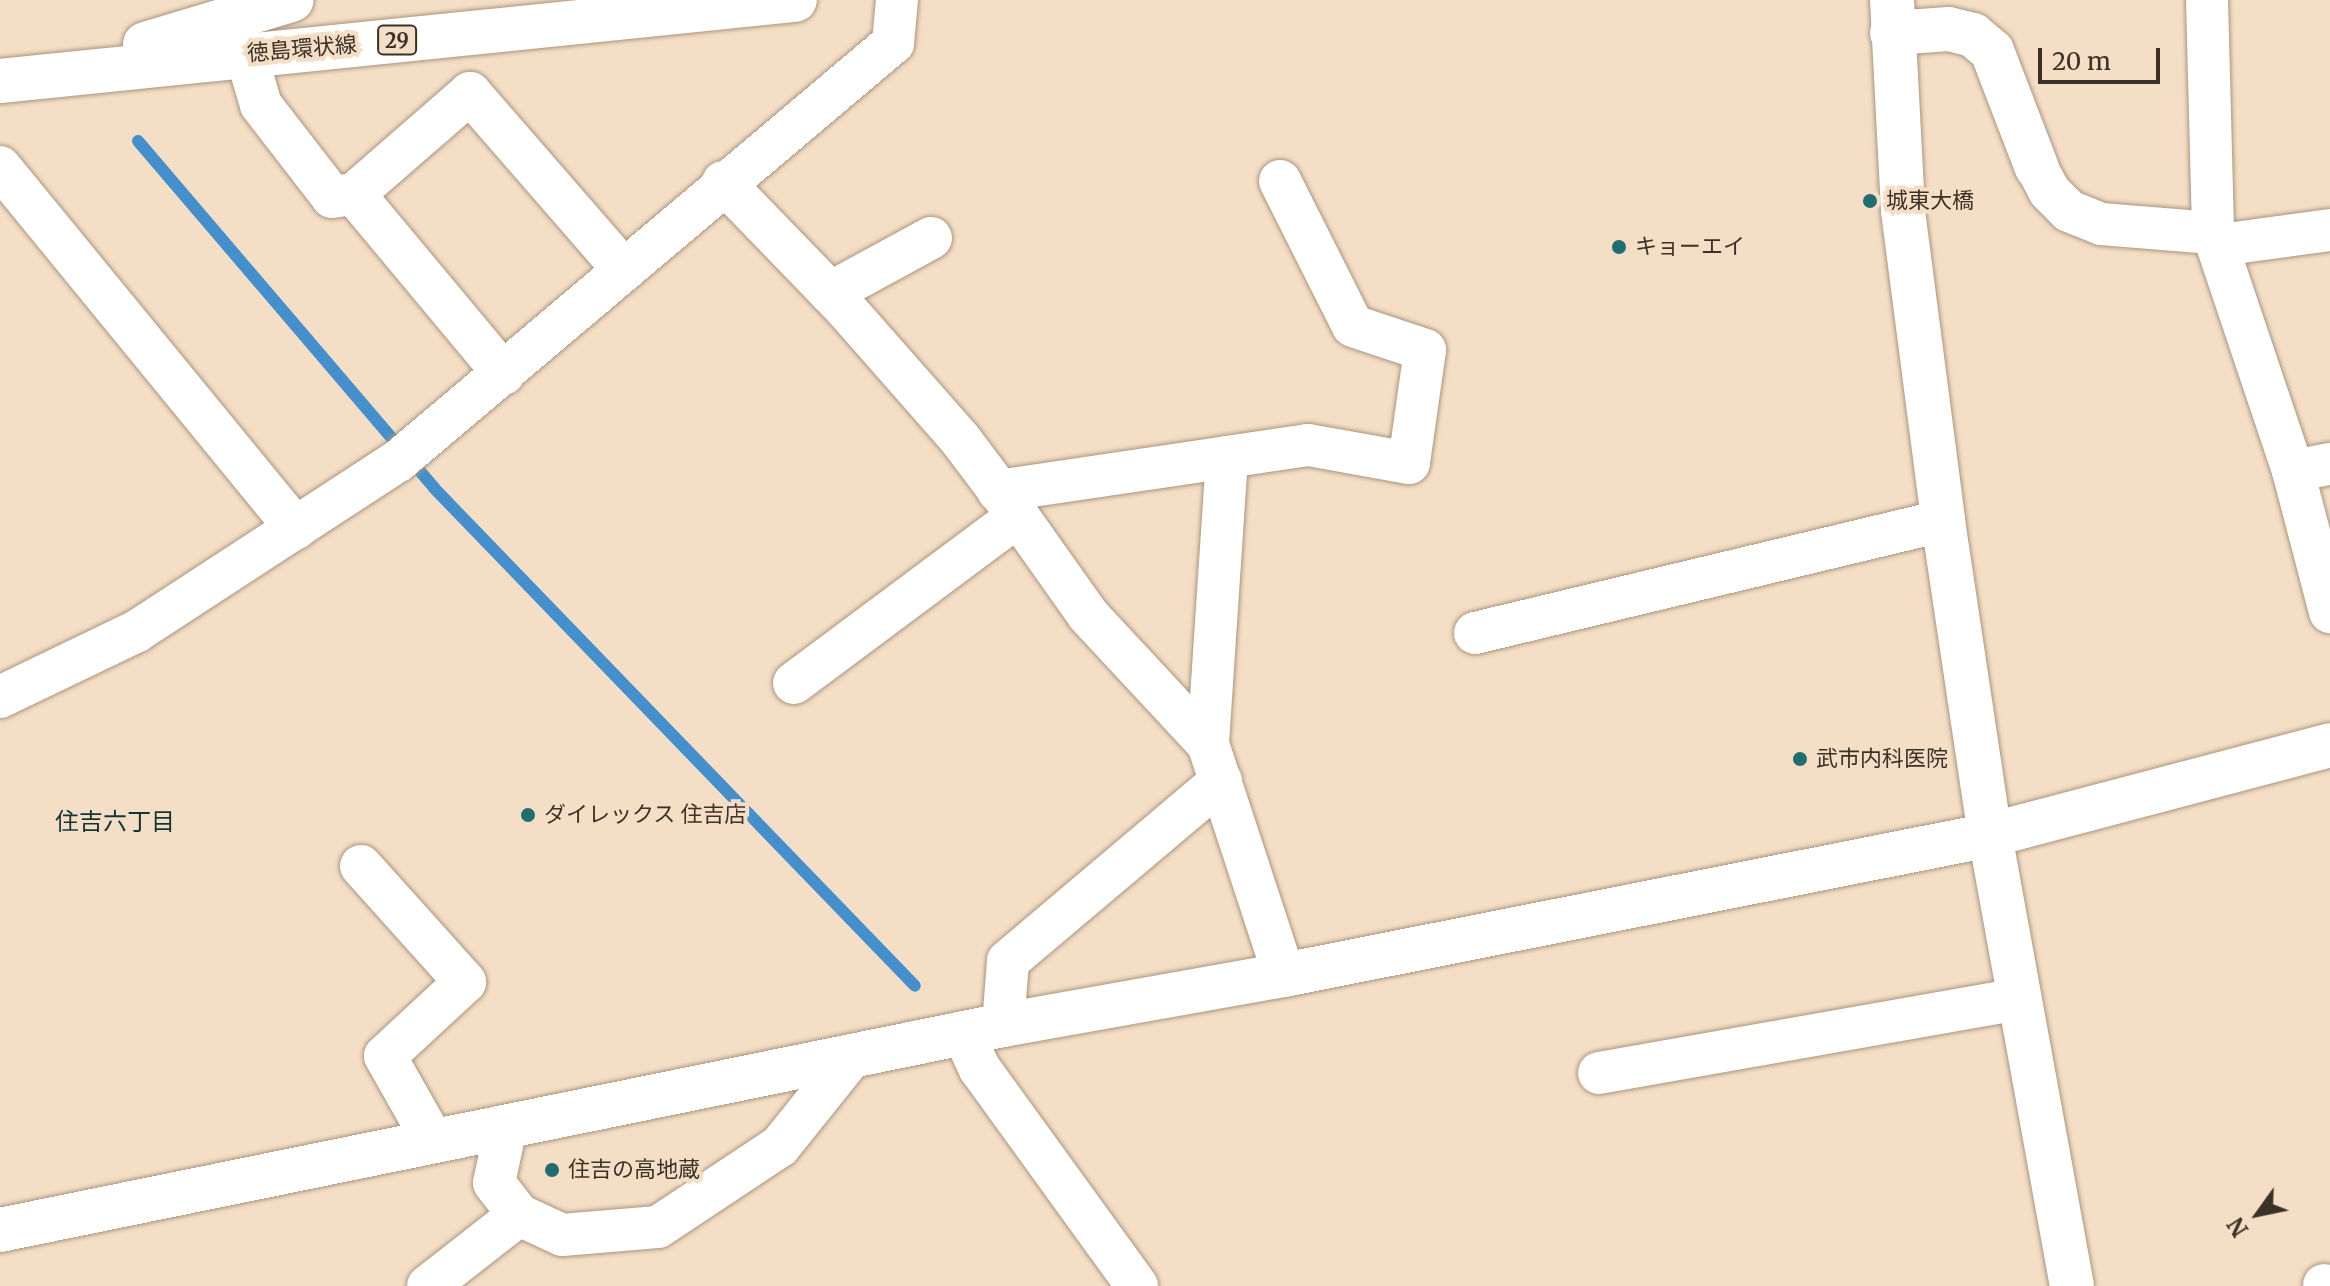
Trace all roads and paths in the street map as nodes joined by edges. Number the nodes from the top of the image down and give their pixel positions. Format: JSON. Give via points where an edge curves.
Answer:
{"nodes":[{"id":1,"x":292,"y":0,"type":"edge"},
{"id":2,"x":795,"y":0,"type":"edge"},
{"id":3,"x":897,"y":0,"type":"edge"},
{"id":4,"x":2207,"y":0,"type":"edge"},
{"id":5,"x":1892,"y":16,"type":"edge"},
{"id":6,"x":246,"y":54,"type":"junction"},
{"id":7,"x":0,"y":79,"type":"edge"},
{"id":8,"x":0,"y":167,"type":"edge"},
{"id":9,"x":2037,"y":168,"type":"joint"},
{"id":10,"x":1280,"y":181,"type":"dead end"},
{"id":11,"x":723,"y":182,"type":"junction"},
{"id":12,"x":354,"y":194,"type":"junction"},
{"id":13,"x":2330,"y":230,"type":"edge"},
{"id":14,"x":931,"y":238,"type":"dead end"},
{"id":15,"x":2217,"y":239,"type":"junction"},
{"id":16,"x":623,"y":269,"type":"junction"},
{"id":17,"x":830,"y":293,"type":"junction"},
{"id":18,"x":504,"y":374,"type":"junction"},
{"id":19,"x":1227,"y":457,"type":"junction"},
{"id":20,"x":2312,"y":468,"type":"edge"},
{"id":21,"x":1008,"y":503,"type":"junction"},
{"id":22,"x":1943,"y":521,"type":"junction"},
{"id":23,"x":296,"y":528,"type":"junction"},
{"id":24,"x":2330,"y":612,"type":"edge"},
{"id":25,"x":1475,"y":633,"type":"dead end"},
{"id":26,"x":794,"y":683,"type":"dead end"},
{"id":27,"x":0,"y":697,"type":"edge"},
{"id":28,"x":2330,"y":745,"type":"edge"},
{"id":29,"x":1215,"y":763,"type":"junction"},
{"id":30,"x":1990,"y":835,"type":"junction"},
{"id":31,"x":361,"y":866,"type":"dead end"},
{"id":32,"x":1284,"y":975,"type":"junction"},
{"id":33,"x":2020,"y":999,"type":"junction"},
{"id":34,"x":983,"y":1029,"type":"junction"},
{"id":35,"x":853,"y":1055,"type":"junction"},
{"id":36,"x":1599,"y":1073,"type":"dead end"},
{"id":37,"x":506,"y":1127,"type":"junction"},
{"id":38,"x":433,"y":1141,"type":"junction"},
{"id":39,"x":519,"y":1215,"type":"junction"},
{"id":40,"x":0,"y":1230,"type":"edge"},
{"id":41,"x":2071,"y":1285,"type":"edge"},
{"id":42,"x":428,"y":1286,"type":"edge"},
{"id":43,"x":1137,"y":1286,"type":"edge"}],
"edges":[{"from":1,"to":7,"type":"street","via":[[158,41]]},
{"from":2,"to":6,"type":"street","name":"徳島環状線","number":"29"},
{"from":3,"to":11,"type":"street","via":[[893,43]]},
{"from":4,"to":15,"type":"street"},
{"from":5,"to":9,"type":"street","via":[[1973,35],[1992,51]]},
{"from":5,"to":22,"type":"street","via":[[1903,211]]},
{"from":6,"to":7,"type":"street","name":"徳島環状線","number":"29"},
{"from":6,"to":12,"type":"street","via":[[261,105],[314,174],[332,197]]},
{"from":8,"to":23,"type":"street"},
{"from":9,"to":15,"type":"street","via":[[2049,191],[2069,211],[2101,224]]},
{"from":10,"to":19,"type":"street","via":[[1353,326],[1425,350],[1409,463],[1308,445]]},
{"from":11,"to":16,"type":"street"},
{"from":11,"to":17,"type":"street"},
{"from":12,"to":16,"type":"street","via":[[470,93]]},
{"from":12,"to":18,"type":"street"},
{"from":13,"to":15,"type":"street"},
{"from":14,"to":17,"type":"street"},
{"from":15,"to":20,"type":"street"},
{"from":16,"to":18,"type":"street"},
{"from":17,"to":21,"type":"street","via":[[960,439]]},
{"from":18,"to":23,"type":"street","via":[[407,454]]},
{"from":19,"to":21,"type":"street"},
{"from":19,"to":29,"type":"street"},
{"from":20,"to":24,"type":"street"},
{"from":21,"to":26,"type":"street"},
{"from":21,"to":29,"type":"street","via":[[1088,615]]},
{"from":22,"to":25,"type":"street"},
{"from":22,"to":30,"type":"street"},
{"from":23,"to":27,"type":"street","via":[[137,631]]},
{"from":28,"to":30,"type":"street"},
{"from":29,"to":32,"type":"street"},
{"from":29,"to":34,"type":"street","via":[[1008,961]]},
{"from":30,"to":32,"type":"street"},
{"from":30,"to":33,"type":"street"},
{"from":31,"to":38,"type":"street","via":[[465,982],[385,1056]]},
{"from":32,"to":34,"type":"street"},
{"from":33,"to":36,"type":"street"},
{"from":33,"to":41,"type":"street"},
{"from":34,"to":35,"type":"street"},
{"from":34,"to":43,"type":"street","via":[[980,1069]]},
{"from":35,"to":37,"type":"street"},
{"from":35,"to":39,"type":"street","via":[[780,1146],[658,1227],[562,1235]]},
{"from":37,"to":38,"type":"street"},
{"from":37,"to":39,"type":"street","via":[[494,1183]]},
{"from":38,"to":40,"type":"street"},
{"from":39,"to":42,"type":"street"}]}
